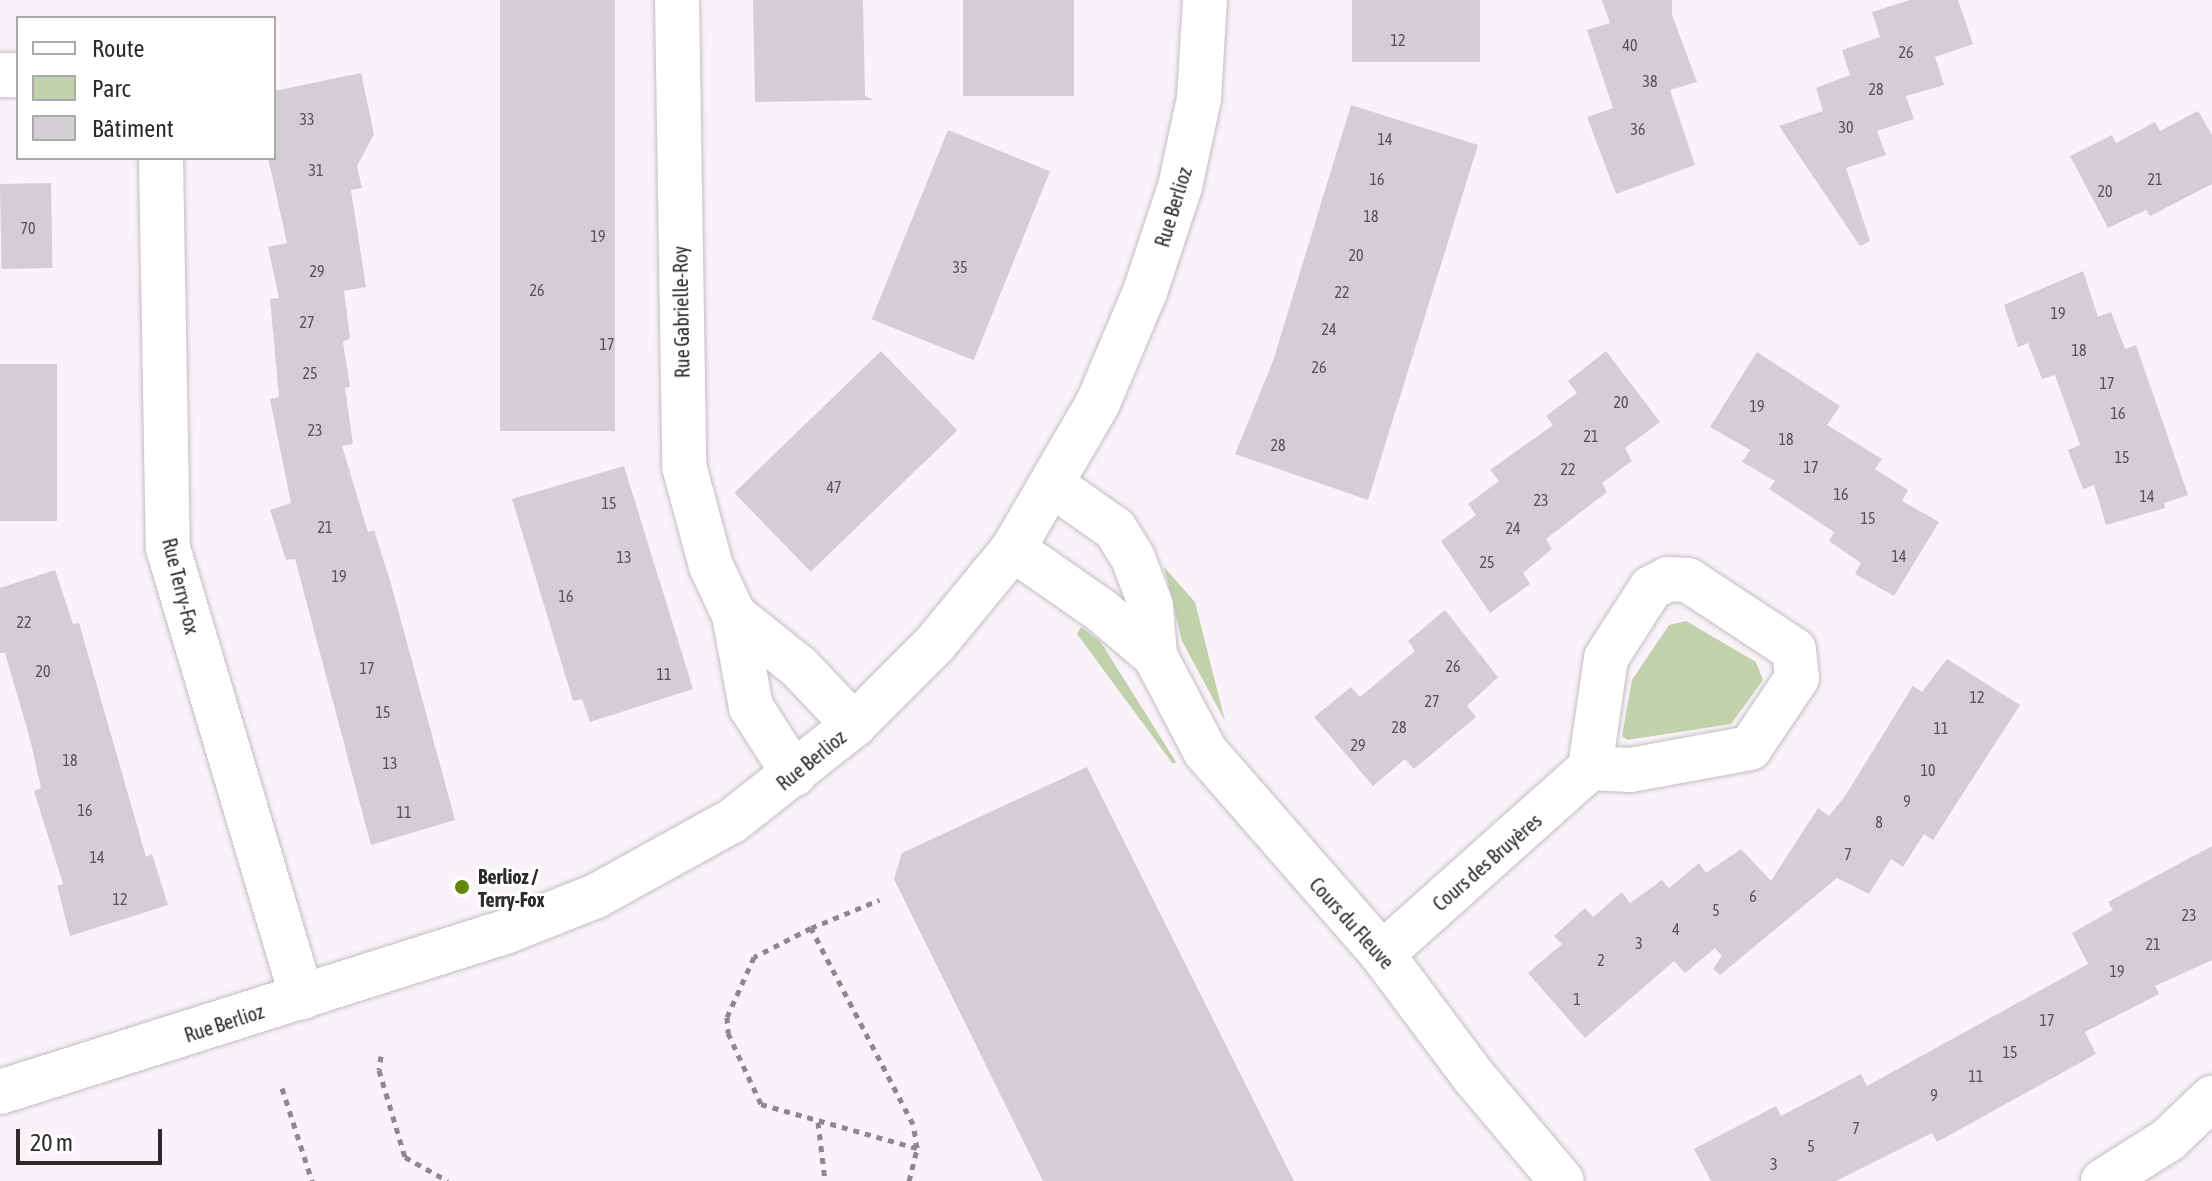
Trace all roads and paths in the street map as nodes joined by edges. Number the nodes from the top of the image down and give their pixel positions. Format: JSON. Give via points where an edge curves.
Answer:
{"nodes":[{"id":1,"x":677,"y":0,"type":"edge"},
{"id":2,"x":1205,"y":0,"type":"edge"},
{"id":3,"x":161,"y":160,"type":"edge"},
{"id":4,"x":1054,"y":486,"type":"junction"},
{"id":5,"x":1013,"y":549,"type":"junction"},
{"id":6,"x":734,"y":615,"type":"junction"},
{"id":7,"x":1155,"y":656,"type":"junction"},
{"id":8,"x":854,"y":725,"type":"junction"},
{"id":9,"x":1590,"y":768,"type":"junction"},
{"id":10,"x":794,"y":774,"type":"junction"},
{"id":11,"x":879,"y":900,"type":"dead end"},
{"id":12,"x":811,"y":928,"type":"junction"},
{"id":13,"x":1382,"y":954,"type":"junction"},
{"id":14,"x":302,"y":997,"type":"junction"},
{"id":15,"x":381,"y":1056,"type":"dead end"},
{"id":16,"x":282,"y":1088,"type":"dead end"},
{"id":17,"x":0,"y":1092,"type":"edge"},
{"id":18,"x":2212,"y":1098,"type":"edge"},
{"id":19,"x":818,"y":1122,"type":"junction"},
{"id":20,"x":917,"y":1148,"type":"junction"},
{"id":21,"x":312,"y":1181,"type":"edge"},
{"id":22,"x":448,"y":1181,"type":"edge"},
{"id":23,"x":825,"y":1181,"type":"edge"},
{"id":24,"x":909,"y":1181,"type":"edge"},
{"id":25,"x":1562,"y":1181,"type":"edge"},
{"id":26,"x":2103,"y":1181,"type":"edge"}],
"edges":[{"from":1,"to":6,"type":"street","name":"Rue Gabrielle-Roy","via":[[684,466],[711,566]]},
{"from":2,"to":4,"type":"street","name":"Rue Berlioz","via":[[1194,130],[1170,223],[1107,383]]},
{"from":3,"to":14,"type":"street","name":"Rue Terry-Fox","via":[[168,548]]},
{"from":4,"to":5,"type":"street","name":"Rue Berlioz"},
{"from":4,"to":7,"type":"street","name":"Cours du Fleuve","via":[[1123,540],[1144,580]]},
{"from":5,"to":7,"type":"street","name":"Cours du Fleuve","via":[[1102,611]]},
{"from":5,"to":8,"type":"street","name":"Rue Berlioz","via":[[934,645]]},
{"from":6,"to":8,"type":"street","name":"Rue Gabrielle-Roy","via":[[799,667]]},
{"from":6,"to":10,"type":"street","name":"Rue Gabrielle-Roy","via":[[751,707]]},
{"from":7,"to":13,"type":"street","name":"Cours du Fleuve","via":[[1205,751]]},
{"from":8,"to":10,"type":"street","name":"Rue Berlioz"},
{"from":9,"to":9,"type":"street","via":[[1630,770],[1750,748],[1797,678],[1794,650],[1688,580],[1659,583],[1644,595],[1606,658]]},
{"from":9,"to":13,"type":"street","name":"Cours des Bruyères"},
{"from":10,"to":14,"type":"street","name":"Rue Berlioz","via":[[690,847],[610,890],[505,932]]},
{"from":11,"to":12,"type":"path"},
{"from":12,"to":19,"type":"path","via":[[754,957],[727,1017],[728,1033],[761,1104]]},
{"from":12,"to":20,"type":"path","via":[[913,1124]]},
{"from":13,"to":25,"type":"street","name":"Cours du Fleuve","via":[[1474,1077]]},
{"from":14,"to":17,"type":"street","name":"Rue Berlioz"},
{"from":15,"to":22,"type":"path","via":[[379,1070],[405,1157]]},
{"from":16,"to":21,"type":"path"},
{"from":18,"to":26,"type":"street","via":[[2168,1140]]},
{"from":19,"to":20,"type":"path"},
{"from":19,"to":23,"type":"path"},
{"from":20,"to":24,"type":"path"}]}
